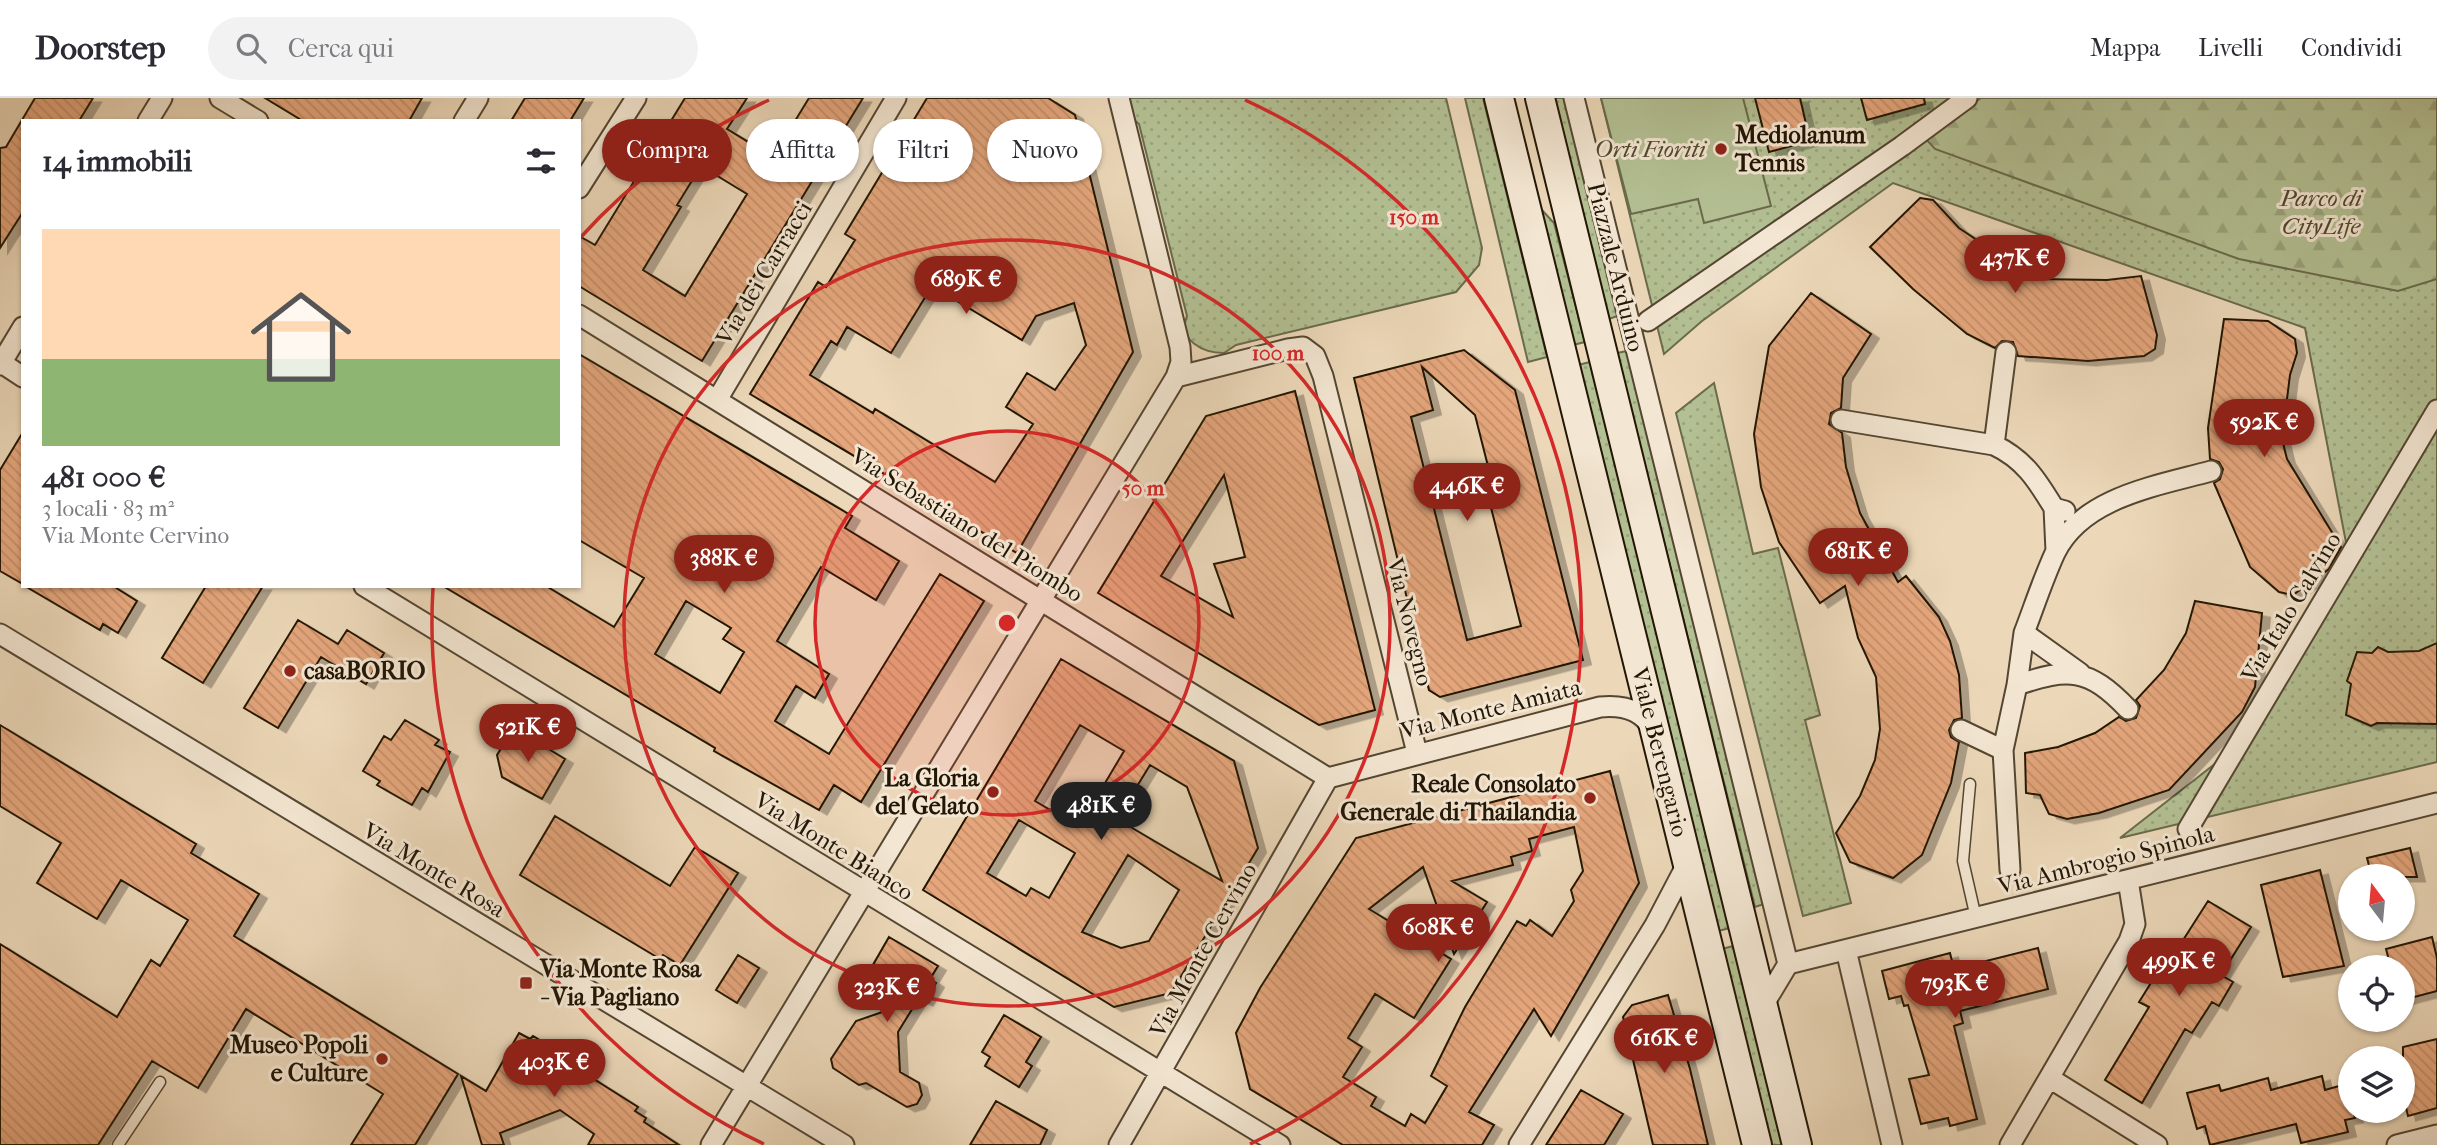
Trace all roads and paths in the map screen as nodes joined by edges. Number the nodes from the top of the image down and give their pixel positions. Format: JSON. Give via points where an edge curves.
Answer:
{"nodes":[{"id":1,"x":162,"y":98,"type":"edge"},
{"id":2,"x":220,"y":98,"type":"edge"},
{"id":3,"x":478,"y":98,"type":"edge"},
{"id":4,"x":636,"y":98,"type":"edge"},
{"id":5,"x":896,"y":98,"type":"edge"},
{"id":6,"x":1119,"y":98,"type":"edge"},
{"id":7,"x":1499,"y":98,"type":"edge"},
{"id":8,"x":1519,"y":98,"type":"edge"},
{"id":9,"x":1540,"y":98,"type":"edge"},
{"id":10,"x":1574,"y":98,"type":"edge"},
{"id":11,"x":1967,"y":98,"type":"edge"},
{"id":12,"x":149,"y":119,"type":"edge"},
{"id":13,"x":255,"y":119,"type":"edge"},
{"id":14,"x":465,"y":119,"type":"edge"},
{"id":15,"x":581,"y":185,"type":"edge"},
{"id":16,"x":1570,"y":219,"type":"junction"},
{"id":17,"x":581,"y":315,"type":"edge"},
{"id":18,"x":1648,"y":321,"type":"dead end"},
{"id":19,"x":21,"y":330,"type":"edge"},
{"id":20,"x":1602,"y":349,"type":"joint"},
{"id":21,"x":2006,"y":352,"type":"dead end"},
{"id":22,"x":0,"y":363,"type":"edge"},
{"id":23,"x":21,"y":375,"type":"edge"},
{"id":24,"x":1176,"y":377,"type":"junction"},
{"id":25,"x":717,"y":400,"type":"junction"},
{"id":26,"x":2437,"y":410,"type":"edge"},
{"id":27,"x":1841,"y":420,"type":"dead end"},
{"id":28,"x":1994,"y":445,"type":"junction"},
{"id":29,"x":2211,"y":471,"type":"dead end"},
{"id":30,"x":2054,"y":508,"type":"junction"},
{"id":31,"x":2083,"y":517,"type":"junction"},
{"id":32,"x":2056,"y":551,"type":"junction"},
{"id":33,"x":367,"y":588,"type":"edge"},
{"id":34,"x":1044,"y":599,"type":"junction"},
{"id":35,"x":2024,"y":633,"type":"junction"},
{"id":36,"x":0,"y":634,"type":"edge"},
{"id":37,"x":2080,"y":673,"type":"junction"},
{"id":38,"x":2017,"y":685,"type":"junction"},
{"id":39,"x":2128,"y":709,"type":"dead end"},
{"id":40,"x":1961,"y":730,"type":"dead end"},
{"id":41,"x":1656,"y":736,"type":"junction"},
{"id":42,"x":2003,"y":750,"type":"junction"},
{"id":43,"x":1417,"y":752,"type":"junction"},
{"id":44,"x":1328,"y":778,"type":"junction"},
{"id":45,"x":1970,"y":784,"type":"dead end"},
{"id":46,"x":2437,"y":803,"type":"edge"},
{"id":47,"x":2188,"y":829,"type":"dead end"},
{"id":48,"x":1687,"y":864,"type":"junction"},
{"id":49,"x":2011,"y":870,"type":"dead end"},
{"id":50,"x":2128,"y":880,"type":"junction"},
{"id":51,"x":864,"y":893,"type":"junction"},
{"id":52,"x":1976,"y":918,"type":"junction"},
{"id":53,"x":1846,"y":950,"type":"junction"},
{"id":54,"x":1788,"y":964,"type":"junction"},
{"id":55,"x":1764,"y":1004,"type":"junction"},
{"id":56,"x":1161,"y":1075,"type":"junction"},
{"id":57,"x":2051,"y":1079,"type":"junction"},
{"id":58,"x":160,"y":1082,"type":"dead end"},
{"id":59,"x":748,"y":1085,"type":"junction"},
{"id":60,"x":2437,"y":1135,"type":"edge"},
{"id":61,"x":118,"y":1145,"type":"edge"},
{"id":62,"x":711,"y":1145,"type":"edge"},
{"id":63,"x":844,"y":1145,"type":"edge"},
{"id":64,"x":1119,"y":1145,"type":"edge"},
{"id":65,"x":1280,"y":1145,"type":"edge"},
{"id":66,"x":1519,"y":1145,"type":"edge"},
{"id":67,"x":1757,"y":1145,"type":"edge"},
{"id":68,"x":1797,"y":1145,"type":"edge"},
{"id":69,"x":1892,"y":1145,"type":"edge"},
{"id":70,"x":2010,"y":1145,"type":"edge"},
{"id":71,"x":2157,"y":1145,"type":"edge"},
{"id":72,"x":2398,"y":1145,"type":"edge"}],
"edges":[{"from":1,"to":12,"type":"street"},
{"from":2,"to":13,"type":"street"},
{"from":3,"to":14,"type":"street"},
{"from":4,"to":15,"type":"street"},
{"from":5,"to":25,"type":"street","name":"Via dei Carracci"},
{"from":6,"to":24,"type":"street","via":[[1180,347]]},
{"from":7,"to":41,"type":"main road","name":"Viale Berengario"},
{"from":8,"to":16,"type":"main road","via":[[1539,176]]},
{"from":9,"to":16,"type":"main road","name":"Piazzale Arduino"},
{"from":10,"to":54,"type":"street","name":"Piazzale Arduino"},
{"from":11,"to":18,"type":"street"},
{"from":16,"to":20,"type":"main road","name":"Piazzale Arduino"},
{"from":17,"to":25,"type":"street","name":"Via Sebastiano del Piombo"},
{"from":19,"to":22,"type":"street"},
{"from":20,"to":55,"type":"main road","name":"Viale Berengario"},
{"from":21,"to":28,"type":"street"},
{"from":22,"to":23,"type":"street"},
{"from":24,"to":34,"type":"street"},
{"from":24,"to":43,"type":"street","name":"Via Novegno","via":[[1303,347],[1315,356]]},
{"from":25,"to":34,"type":"street","name":"Via Sebastiano del Piombo"},
{"from":26,"to":47,"type":"street","name":"Via Italo Calvino"},
{"from":27,"to":28,"type":"street"},
{"from":28,"to":30,"type":"street","via":[[2016,455]]},
{"from":29,"to":31,"type":"street","via":[[2123,497]]},
{"from":30,"to":31,"type":"street"},
{"from":30,"to":32,"type":"street"},
{"from":31,"to":32,"type":"street"},
{"from":32,"to":35,"type":"street"},
{"from":33,"to":51,"type":"street","name":"Via Monte Bianco"},
{"from":34,"to":44,"type":"street","name":"Via Sebastiano del Piombo"},
{"from":34,"to":51,"type":"street"},
{"from":35,"to":37,"type":"street"},
{"from":35,"to":38,"type":"street"},
{"from":36,"to":59,"type":"street","name":"Via Monte Rosa"},
{"from":37,"to":38,"type":"street","via":[[2051,674]]},
{"from":37,"to":39,"type":"street","via":[[2114,694]]},
{"from":38,"to":42,"type":"street"},
{"from":40,"to":42,"type":"street"},
{"from":41,"to":43,"type":"street","name":"Via Monte Amiata","via":[[1648,720],[1634,710],[1609,706]]},
{"from":41,"to":48,"type":"main road","name":"Viale Berengario"},
{"from":42,"to":49,"type":"street"},
{"from":43,"to":44,"type":"street","name":"Via Monte Amiata"},
{"from":44,"to":56,"type":"street","name":"Via Monte Cervino"},
{"from":45,"to":52,"type":"lane","via":[[1963,861]]},
{"from":46,"to":50,"type":"street","name":"Via Ambrogio Spinola"},
{"from":48,"to":66,"type":"street","via":[[1648,937]]},
{"from":48,"to":67,"type":"main road","name":"Viale Berengario"},
{"from":50,"to":52,"type":"street","name":"Via Ambrogio Spinola"},
{"from":50,"to":57,"type":"street","via":[[2135,924],[2129,941]]},
{"from":51,"to":56,"type":"street","name":"Via Monte Bianco"},
{"from":51,"to":59,"type":"street"},
{"from":52,"to":53,"type":"street","name":"Via Ambrogio Spinola"},
{"from":53,"to":54,"type":"street","name":"Via Ambrogio Spinola"},
{"from":53,"to":69,"type":"street"},
{"from":54,"to":55,"type":"street"},
{"from":55,"to":68,"type":"main road","name":"Viale Berengario"},
{"from":56,"to":64,"type":"street","name":"Via Monte Cervino"},
{"from":56,"to":65,"type":"street","name":"Via Monte Bianco"},
{"from":57,"to":70,"type":"street"},
{"from":57,"to":71,"type":"street"},
{"from":58,"to":61,"type":"lane"},
{"from":59,"to":62,"type":"street"},
{"from":59,"to":63,"type":"street","name":"Via Monte Rosa"},
{"from":60,"to":72,"type":"street"}]}
